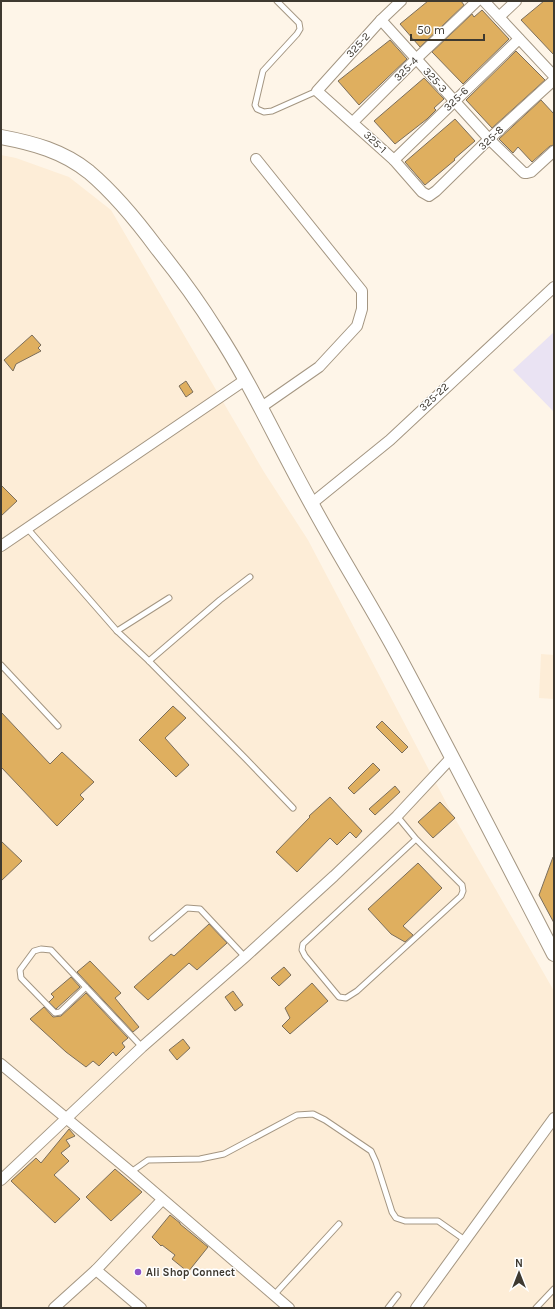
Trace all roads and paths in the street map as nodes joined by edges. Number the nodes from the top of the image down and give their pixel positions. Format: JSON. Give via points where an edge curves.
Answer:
{"nodes":[{"id":1,"x":277,"y":1,"type":"edge"},
{"id":2,"x":401,"y":1,"type":"edge"},
{"id":3,"x":477,"y":1,"type":"edge"},
{"id":4,"x":484,"y":1,"type":"edge"},
{"id":5,"x":516,"y":1,"type":"edge"},
{"id":6,"x":499,"y":17,"type":"junction"},
{"id":7,"x":381,"y":20,"type":"junction"},
{"id":8,"x":519,"y":39,"type":"junction"},
{"id":9,"x":416,"y":59,"type":"junction"},
{"id":10,"x":553,"y":75,"type":"edge"},
{"id":11,"x":317,"y":91,"type":"junction"},
{"id":12,"x":454,"y":101,"type":"junction"},
{"id":13,"x":353,"y":122,"type":"junction"},
{"id":14,"x":1,"y":137,"type":"edge"},
{"id":15,"x":489,"y":139,"type":"junction"},
{"id":16,"x":553,"y":153,"type":"edge"},
{"id":17,"x":256,"y":159,"type":"dead end"},
{"id":18,"x":394,"y":160,"type":"junction"},
{"id":19,"x":429,"y":196,"type":"joint"},
{"id":20,"x":554,"y":286,"type":"edge"},
{"id":21,"x":246,"y":380,"type":"junction"},
{"id":22,"x":260,"y":408,"type":"junction"},
{"id":23,"x":311,"y":504,"type":"junction"},
{"id":24,"x":28,"y":528,"type":"junction"},
{"id":25,"x":1,"y":546,"type":"edge"},
{"id":26,"x":250,"y":577,"type":"dead end"},
{"id":27,"x":169,"y":598,"type":"dead end"},
{"id":28,"x":117,"y":631,"type":"junction"},
{"id":29,"x":149,"y":661,"type":"junction"},
{"id":30,"x":1,"y":665,"type":"edge"},
{"id":31,"x":58,"y":726,"type":"dead end"},
{"id":32,"x":452,"y":757,"type":"junction"},
{"id":33,"x":293,"y":808,"type":"dead end"},
{"id":34,"x":396,"y":816,"type":"junction"},
{"id":35,"x":416,"y":839,"type":"junction"},
{"id":36,"x":152,"y":938,"type":"dead end"},
{"id":37,"x":550,"y":939,"type":"edge"},
{"id":38,"x":554,"y":954,"type":"edge"},
{"id":39,"x":245,"y":957,"type":"junction"},
{"id":40,"x":86,"y":987,"type":"junction"},
{"id":41,"x":142,"y":1047,"type":"junction"},
{"id":42,"x":1,"y":1064,"type":"edge"},
{"id":43,"x":67,"y":1118,"type":"junction"},
{"id":44,"x":554,"y":1118,"type":"edge"},
{"id":45,"x":131,"y":1172,"type":"junction"},
{"id":46,"x":1,"y":1180,"type":"edge"},
{"id":47,"x":162,"y":1200,"type":"junction"},
{"id":48,"x":339,"y":1224,"type":"dead end"},
{"id":49,"x":465,"y":1240,"type":"junction"},
{"id":50,"x":96,"y":1270,"type":"junction"},
{"id":51,"x":554,"y":1289,"type":"edge"},
{"id":52,"x":274,"y":1295,"type":"junction"},
{"id":53,"x":398,"y":1295,"type":"dead end"},
{"id":54,"x":54,"y":1308,"type":"edge"},
{"id":55,"x":141,"y":1308,"type":"edge"},
{"id":56,"x":289,"y":1308,"type":"edge"},
{"id":57,"x":388,"y":1308,"type":"edge"},
{"id":58,"x":416,"y":1308,"type":"edge"},
{"id":59,"x":536,"y":1308,"type":"edge"}],
"edges":[{"from":1,"to":11,"type":"lane","via":[[299,23],[300,29],[263,71],[255,105],[264,112],[272,111]]},
{"from":2,"to":7,"type":"street","name":"325-2"},
{"from":3,"to":9,"type":"street","name":"325-4"},
{"from":4,"to":6,"type":"street"},
{"from":5,"to":6,"type":"street"},
{"from":6,"to":8,"type":"street"},
{"from":7,"to":9,"type":"street","name":"325-3"},
{"from":7,"to":11,"type":"street","name":"325-2"},
{"from":8,"to":10,"type":"street"},
{"from":8,"to":12,"type":"street","name":"325-6"},
{"from":9,"to":12,"type":"street","name":"325-3"},
{"from":9,"to":13,"type":"street","name":"325-4"},
{"from":10,"to":15,"type":"street","name":"325-8"},
{"from":11,"to":13,"type":"street","name":"325-1"},
{"from":12,"to":15,"type":"street","name":"325-3"},
{"from":12,"to":18,"type":"street","name":"325-6"},
{"from":13,"to":18,"type":"street","name":"325-1"},
{"from":14,"to":21,"type":"street","via":[[28,142],[54,151],[78,164],[99,181],[135,220],[185,283]]},
{"from":15,"to":16,"type":"street","name":"325-3","via":[[524,173],[531,172]]},
{"from":15,"to":19,"type":"street","name":"325-8"},
{"from":17,"to":22,"type":"street","via":[[362,291],[362,309],[357,326],[319,367]]},
{"from":18,"to":19,"type":"street","name":"325-1","via":[[422,192]]},
{"from":20,"to":23,"type":"street","name":"325-22","via":[[390,440]]},
{"from":21,"to":22,"type":"street"},
{"from":21,"to":24,"type":"street"},
{"from":22,"to":23,"type":"street"},
{"from":23,"to":32,"type":"street","via":[[382,626]]},
{"from":24,"to":25,"type":"street"},
{"from":24,"to":28,"type":"lane"},
{"from":26,"to":29,"type":"lane"},
{"from":27,"to":28,"type":"lane"},
{"from":28,"to":29,"type":"lane"},
{"from":29,"to":33,"type":"lane"},
{"from":30,"to":31,"type":"lane"},
{"from":32,"to":34,"type":"street"},
{"from":32,"to":37,"type":"street"},
{"from":34,"to":35,"type":"lane"},
{"from":34,"to":39,"type":"street"},
{"from":35,"to":35,"type":"lane","via":[[462,885],[461,896],[357,991],[346,998],[338,997],[305,956],[303,944]]},
{"from":36,"to":39,"type":"lane","via":[[187,908],[200,910]]},
{"from":37,"to":38,"type":"street"},
{"from":39,"to":41,"type":"street"},
{"from":40,"to":40,"type":"lane","via":[[51,950],[34,951],[20,970],[21,978],[55,1013],[60,1012]]},
{"from":40,"to":41,"type":"lane"},
{"from":41,"to":43,"type":"street"},
{"from":42,"to":43,"type":"street"},
{"from":43,"to":45,"type":"street"},
{"from":43,"to":46,"type":"street"},
{"from":44,"to":49,"type":"street"},
{"from":45,"to":47,"type":"street"},
{"from":45,"to":49,"type":"lane","via":[[148,1160],[200,1159],[224,1154],[298,1115],[313,1114],[371,1151],[396,1218],[405,1221],[438,1221]]},
{"from":47,"to":50,"type":"street"},
{"from":47,"to":52,"type":"street"},
{"from":48,"to":52,"type":"lane"},
{"from":49,"to":58,"type":"street"},
{"from":50,"to":54,"type":"street"},
{"from":50,"to":55,"type":"street"},
{"from":51,"to":59,"type":"lane"},
{"from":52,"to":56,"type":"street"},
{"from":53,"to":57,"type":"lane"}]}
